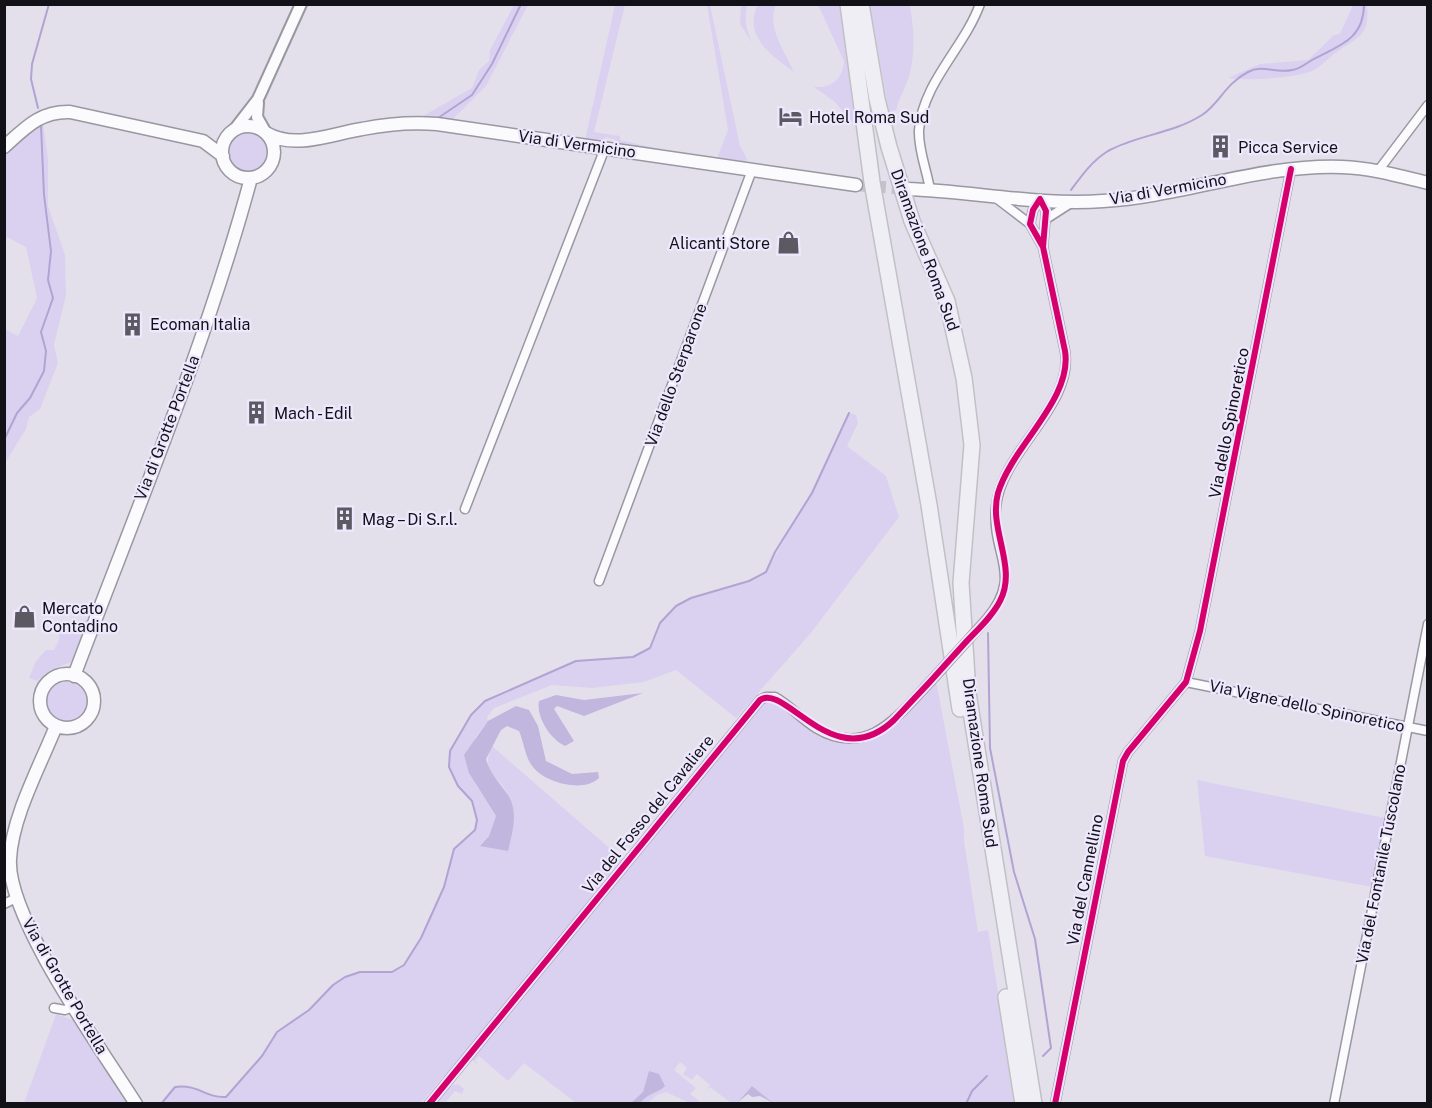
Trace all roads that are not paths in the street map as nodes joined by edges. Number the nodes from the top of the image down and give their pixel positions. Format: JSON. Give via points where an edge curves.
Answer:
{"nodes":[{"id":1,"x":301,"y":4,"type":"edge"},
{"id":2,"x":848,"y":4,"type":"edge"},
{"id":3,"x":861,"y":4,"type":"edge"},
{"id":4,"x":980,"y":4,"type":"edge"},
{"id":5,"x":258,"y":99,"type":"junction"},
{"id":6,"x":1428,"y":105,"type":"edge"},
{"id":7,"x":234,"y":130,"type":"junction"},
{"id":8,"x":266,"y":133,"type":"junction"},
{"id":9,"x":203,"y":141,"type":"junction"},
{"id":10,"x":298,"y":141,"type":"junction"},
{"id":11,"x":4,"y":147,"type":"edge"},
{"id":12,"x":605,"y":148,"type":"junction"},
{"id":13,"x":223,"y":156,"type":"junction"},
{"id":14,"x":272,"y":164,"type":"junction"},
{"id":15,"x":1292,"y":169,"type":"junction"},
{"id":16,"x":752,"y":170,"type":"junction"},
{"id":17,"x":1378,"y":171,"type":"junction"},
{"id":18,"x":251,"y":178,"type":"junction"},
{"id":19,"x":1428,"y":183,"type":"edge"},
{"id":20,"x":856,"y":185,"type":"tunnel mouth"},
{"id":21,"x":907,"y":189,"type":"tunnel mouth"},
{"id":22,"x":930,"y":190,"type":"junction"},
{"id":23,"x":991,"y":194,"type":"junction"},
{"id":24,"x":1040,"y":199,"type":"junction"},
{"id":25,"x":1073,"y":202,"type":"junction"},
{"id":26,"x":1046,"y":219,"type":"junction"},
{"id":27,"x":1030,"y":224,"type":"junction"},
{"id":28,"x":1043,"y":247,"type":"junction"},
{"id":29,"x":465,"y":509,"type":"dead end"},
{"id":30,"x":599,"y":581,"type":"dead end"},
{"id":31,"x":1428,"y":624,"type":"edge"},
{"id":32,"x":74,"y":676,"type":"junction"},
{"id":33,"x":1186,"y":682,"type":"junction"},
{"id":34,"x":56,"y":726,"type":"junction"},
{"id":35,"x":1408,"y":727,"type":"junction"},
{"id":36,"x":1428,"y":731,"type":"edge"},
{"id":37,"x":10,"y":901,"type":"edge"},
{"id":38,"x":75,"y":1006,"type":"junction"},
{"id":39,"x":54,"y":1008,"type":"dead end"},
{"id":40,"x":136,"y":1104,"type":"edge"},
{"id":41,"x":429,"y":1104,"type":"edge"},
{"id":42,"x":1023,"y":1104,"type":"edge"},
{"id":43,"x":1034,"y":1104,"type":"edge"},
{"id":44,"x":1055,"y":1104,"type":"edge"},
{"id":45,"x":1334,"y":1104,"type":"edge"}],
"edges":[{"from":1,"to":5,"type":"street"},
{"from":2,"to":42,"type":"highway","name":"Diramazione Roma Sud","via":[[872,182],[931,516]]},
{"from":3,"to":43,"type":"highway","name":"Diramazione Roma Sud","via":[[889,147],[909,214],[945,294],[964,378],[972,445],[961,583],[968,693]]},
{"from":4,"to":22,"type":"street","via":[[940,74],[921,119],[919,139]]},
{"from":5,"to":7,"type":"street"},
{"from":5,"to":8,"type":"street","via":[[257,117]]},
{"from":6,"to":17,"type":"street"},
{"from":7,"to":8,"type":"main road","via":[[250,126]]},
{"from":7,"to":9,"type":"main road","via":[[218,139]]},
{"from":7,"to":13,"type":"main road","via":[[225,141]]},
{"from":8,"to":10,"type":"main road","name":"Via di Vermicino"},
{"from":8,"to":14,"type":"main road","via":[[274,148]]},
{"from":9,"to":11,"type":"main road","via":[[62,111],[39,117]]},
{"from":9,"to":13,"type":"main road"},
{"from":10,"to":12,"type":"main road","name":"Via di Vermicino","via":[[383,125],[430,123]]},
{"from":10,"to":14,"type":"main road","name":"Via di Vermicino"},
{"from":12,"to":16,"type":"main road","name":"Via di Vermicino"},
{"from":12,"to":29,"type":"street"},
{"from":13,"to":18,"type":"main road","via":[[236,175]]},
{"from":14,"to":18,"type":"main road"},
{"from":15,"to":17,"type":"main road","name":"Via di Vermicino","via":[[1341,167]]},
{"from":15,"to":25,"type":"main road","name":"Via di Vermicino","via":[[1151,195]]},
{"from":15,"to":33,"type":"street","name":"Via dello Spinoretico","via":[[1207,604]]},
{"from":16,"to":20,"type":"main road","name":"Via di Vermicino"},
{"from":16,"to":30,"type":"street","name":"Via dello Sterparone"},
{"from":17,"to":19,"type":"main road","name":"Via di Vermicino"},
{"from":18,"to":32,"type":"main road","name":"Via di Grotte Portella","via":[[194,356]]},
{"from":21,"to":22,"type":"main road","name":"Via di Vermicino"},
{"from":22,"to":23,"type":"main road","name":"Via di Vermicino"},
{"from":23,"to":24,"type":"main road","name":"Via di Vermicino"},
{"from":23,"to":27,"type":"street"},
{"from":24,"to":25,"type":"main road","name":"Via di Vermicino"},
{"from":24,"to":26,"type":"street"},
{"from":24,"to":27,"type":"street"},
{"from":25,"to":26,"type":"street"},
{"from":26,"to":28,"type":"street"},
{"from":27,"to":28,"type":"street"},
{"from":28,"to":41,"type":"street","name":"Via del Fosso del Cavaliere","bridge":true,"via":[[1066,372],[1000,488],[996,515],[1006,583],[1001,599],[986,620],[884,728],[859,738],[820,730],[775,697],[760,700]]},
{"from":31,"to":35,"type":"street","name":"Via del Fontanile Tuscolano"},
{"from":32,"to":34,"type":"main road","via":[[56,677],[42,691],[42,711]]},
{"from":32,"to":34,"type":"main road","via":[[91,690],[93,710],[78,726]]},
{"from":33,"to":35,"type":"street","name":"Via Vigne dello Spinoretico"},
{"from":33,"to":44,"type":"street","name":"Via del Cannellino","via":[[1123,761]]},
{"from":34,"to":37,"type":"main road","name":"Via di Grotte Portella","via":[[13,838]]},
{"from":35,"to":36,"type":"street","name":"Via Vigne dello Spinoretico"},
{"from":35,"to":45,"type":"street","name":"Via del Fontanile Tuscolano"},
{"from":37,"to":38,"type":"main road","name":"Via di Grotte Portella"},
{"from":38,"to":39,"type":"street","via":[[65,1010]]},
{"from":38,"to":40,"type":"main road","name":"Via di Grotte Portella"}]}
